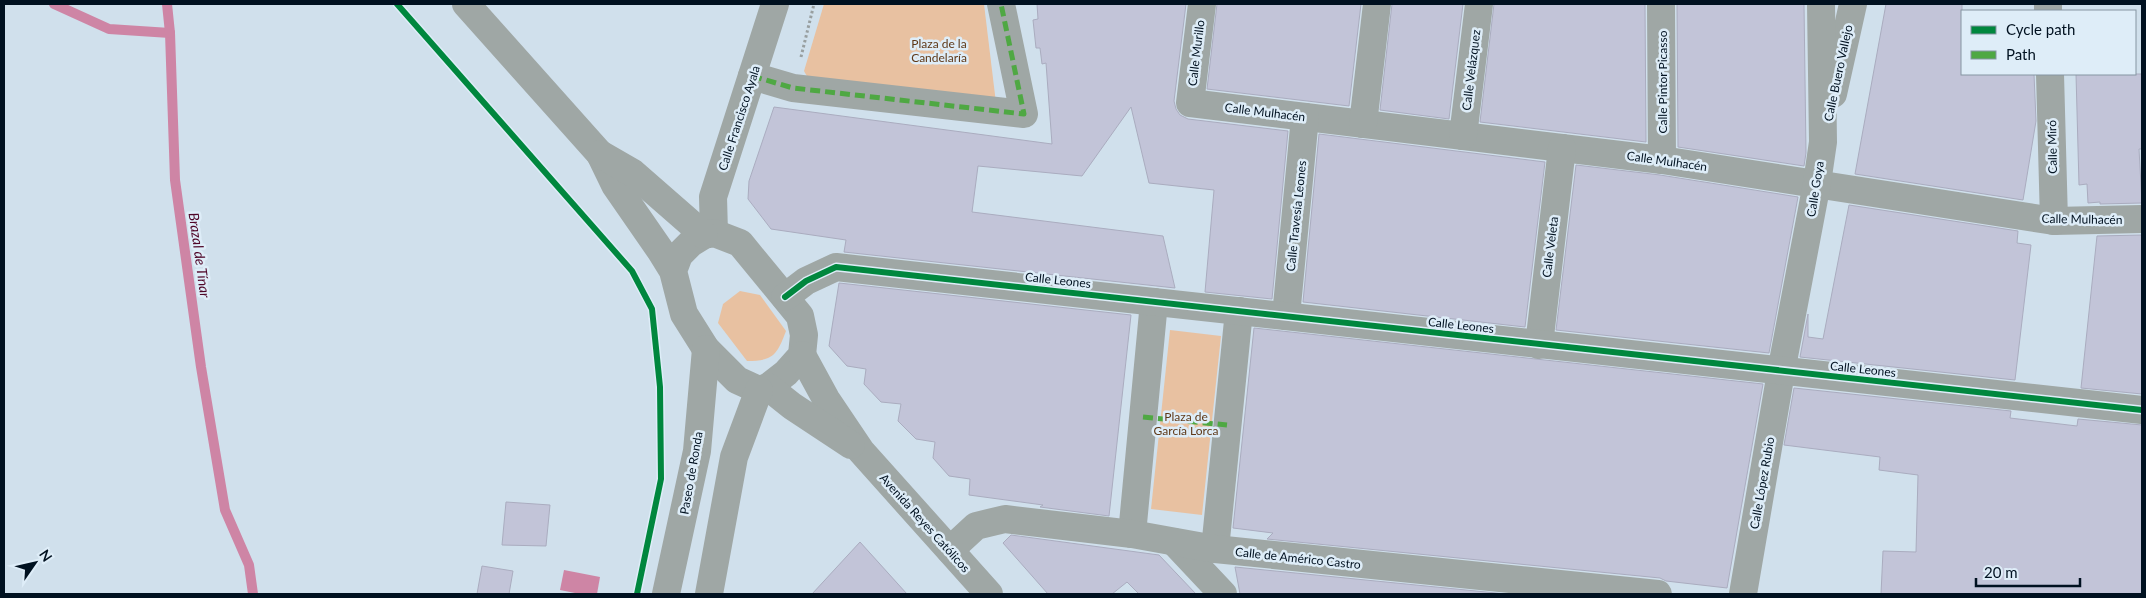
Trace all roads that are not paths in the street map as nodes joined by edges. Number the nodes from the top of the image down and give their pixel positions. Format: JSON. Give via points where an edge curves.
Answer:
{"nodes":[{"id":1,"x":466,"y":4,"type":"edge"},
{"id":2,"x":775,"y":4,"type":"edge"},
{"id":3,"x":1001,"y":4,"type":"edge"},
{"id":4,"x":1202,"y":4,"type":"edge"},
{"id":5,"x":1377,"y":4,"type":"edge"},
{"id":6,"x":1480,"y":4,"type":"edge"},
{"id":7,"x":1661,"y":4,"type":"edge"},
{"id":8,"x":1821,"y":4,"type":"edge"},
{"id":9,"x":1853,"y":4,"type":"edge"},
{"id":10,"x":2050,"y":75,"type":"edge"},
{"id":11,"x":752,"y":76,"type":"junction"},
{"id":12,"x":1190,"y":103,"type":"joint"},
{"id":13,"x":1305,"y":117,"type":"junction"},
{"id":14,"x":1363,"y":124,"type":"junction"},
{"id":15,"x":1463,"y":136,"type":"junction"},
{"id":16,"x":1823,"y":142,"type":"junction"},
{"id":17,"x":1562,"y":148,"type":"junction"},
{"id":18,"x":600,"y":154,"type":"junction"},
{"id":19,"x":1662,"y":160,"type":"junction"},
{"id":20,"x":1817,"y":183,"type":"junction"},
{"id":21,"x":2142,"y":219,"type":"edge"},
{"id":22,"x":2054,"y":221,"type":"junction"},
{"id":23,"x":709,"y":234,"type":"junction"},
{"id":24,"x":673,"y":271,"type":"junction"},
{"id":25,"x":784,"y":297,"type":"junction"},
{"id":26,"x":1154,"y":302,"type":"junction"},
{"id":27,"x":1239,"y":311,"type":"junction"},
{"id":28,"x":1286,"y":316,"type":"junction"},
{"id":29,"x":1539,"y":345,"type":"junction"},
{"id":30,"x":706,"y":350,"type":"junction"},
{"id":31,"x":802,"y":355,"type":"junction"},
{"id":32,"x":1782,"y":372,"type":"junction"},
{"id":33,"x":764,"y":388,"type":"junction"},
{"id":34,"x":2142,"y":410,"type":"edge"},
{"id":35,"x":861,"y":451,"type":"junction"},
{"id":36,"x":1132,"y":534,"type":"junction"},
{"id":37,"x":1174,"y":542,"type":"junction"},
{"id":38,"x":950,"y":550,"type":"junction"},
{"id":39,"x":1215,"y":550,"type":"junction"},
{"id":40,"x":666,"y":594,"type":"edge"},
{"id":41,"x":709,"y":594,"type":"edge"},
{"id":42,"x":989,"y":594,"type":"edge"},
{"id":43,"x":1223,"y":594,"type":"edge"},
{"id":44,"x":1658,"y":594,"type":"edge"},
{"id":45,"x":1743,"y":594,"type":"edge"}],
"edges":[{"from":1,"to":18,"type":"street"},
{"from":2,"to":11,"type":"street","name":"Calle Francisco Ayala"},
{"from":3,"to":11,"type":"street","via":[[1024,114],[793,88]]},
{"from":4,"to":12,"type":"street","name":"Calle Murillo"},
{"from":5,"to":14,"type":"street"},
{"from":6,"to":15,"type":"street","name":"Calle Velázquez"},
{"from":7,"to":19,"type":"street","name":"Calle Pintor Picasso"},
{"from":8,"to":16,"type":"street","name":"Calle Goya"},
{"from":9,"to":16,"type":"street","name":"Calle Buero Vallejo"},
{"from":10,"to":22,"type":"street","name":"Calle Miró"},
{"from":11,"to":23,"type":"street","name":"Calle Francisco Ayala","via":[[713,198]]},
{"from":12,"to":13,"type":"street","name":"Calle Mulhacén"},
{"from":13,"to":14,"type":"street","name":"Calle Mulhacén"},
{"from":13,"to":28,"type":"street","name":"Calle Travesía Leones"},
{"from":14,"to":15,"type":"street","name":"Calle Mulhacén"},
{"from":15,"to":17,"type":"street","name":"Calle Mulhacén"},
{"from":16,"to":20,"type":"street","name":"Calle Goya"},
{"from":17,"to":19,"type":"street","name":"Calle Mulhacén"},
{"from":17,"to":29,"type":"street","name":"Calle Veleta"},
{"from":18,"to":23,"type":"street","via":[[633,173]]},
{"from":18,"to":24,"type":"street","via":[[615,185]]},
{"from":19,"to":20,"type":"street","name":"Calle Mulhacén"},
{"from":20,"to":22,"type":"street","name":"Calle Mulhacén"},
{"from":20,"to":32,"type":"street","name":"Calle Goya"},
{"from":21,"to":22,"type":"street","name":"Calle Mulhacén"},
{"from":23,"to":24,"type":"street","via":[[691,243],[679,255]]},
{"from":23,"to":25,"type":"street","via":[[740,244]]},
{"from":24,"to":30,"type":"street","via":[[684,314]]},
{"from":25,"to":26,"type":"street","name":"Calle Leones","via":[[836,267]]},
{"from":25,"to":31,"type":"street","via":[[800,316],[804,335]]},
{"from":26,"to":27,"type":"street","name":"Calle Leones"},
{"from":26,"to":36,"type":"street"},
{"from":27,"to":28,"type":"street","name":"Calle Leones"},
{"from":27,"to":39,"type":"street"},
{"from":28,"to":29,"type":"street","name":"Calle Leones"},
{"from":29,"to":32,"type":"street","name":"Calle Leones"},
{"from":30,"to":33,"type":"street","via":[[737,380]]},
{"from":30,"to":40,"type":"street","name":"Paseo de Ronda","via":[[697,451]]},
{"from":31,"to":33,"type":"street","via":[[786,373]]},
{"from":31,"to":35,"type":"street","name":"Avenida Reyes Católicos","via":[[826,399]]},
{"from":32,"to":34,"type":"street","name":"Calle Leones"},
{"from":32,"to":45,"type":"street","name":"Calle López Rubio"},
{"from":33,"to":35,"type":"street","name":"Avenida Reyes Católicos"},
{"from":33,"to":41,"type":"street","via":[[734,457]]},
{"from":35,"to":38,"type":"street","name":"Avenida Reyes Católicos"},
{"from":36,"to":37,"type":"street","name":"Calle de Américo Castro"},
{"from":36,"to":38,"type":"street","name":"Calle de Américo Castro","via":[[1005,519],[976,526]]},
{"from":37,"to":39,"type":"street","name":"Calle de Américo Castro"},
{"from":37,"to":43,"type":"street"},
{"from":38,"to":42,"type":"street","name":"Avenida Reyes Católicos"},
{"from":39,"to":44,"type":"street","name":"Calle de Américo Castro"}]}
